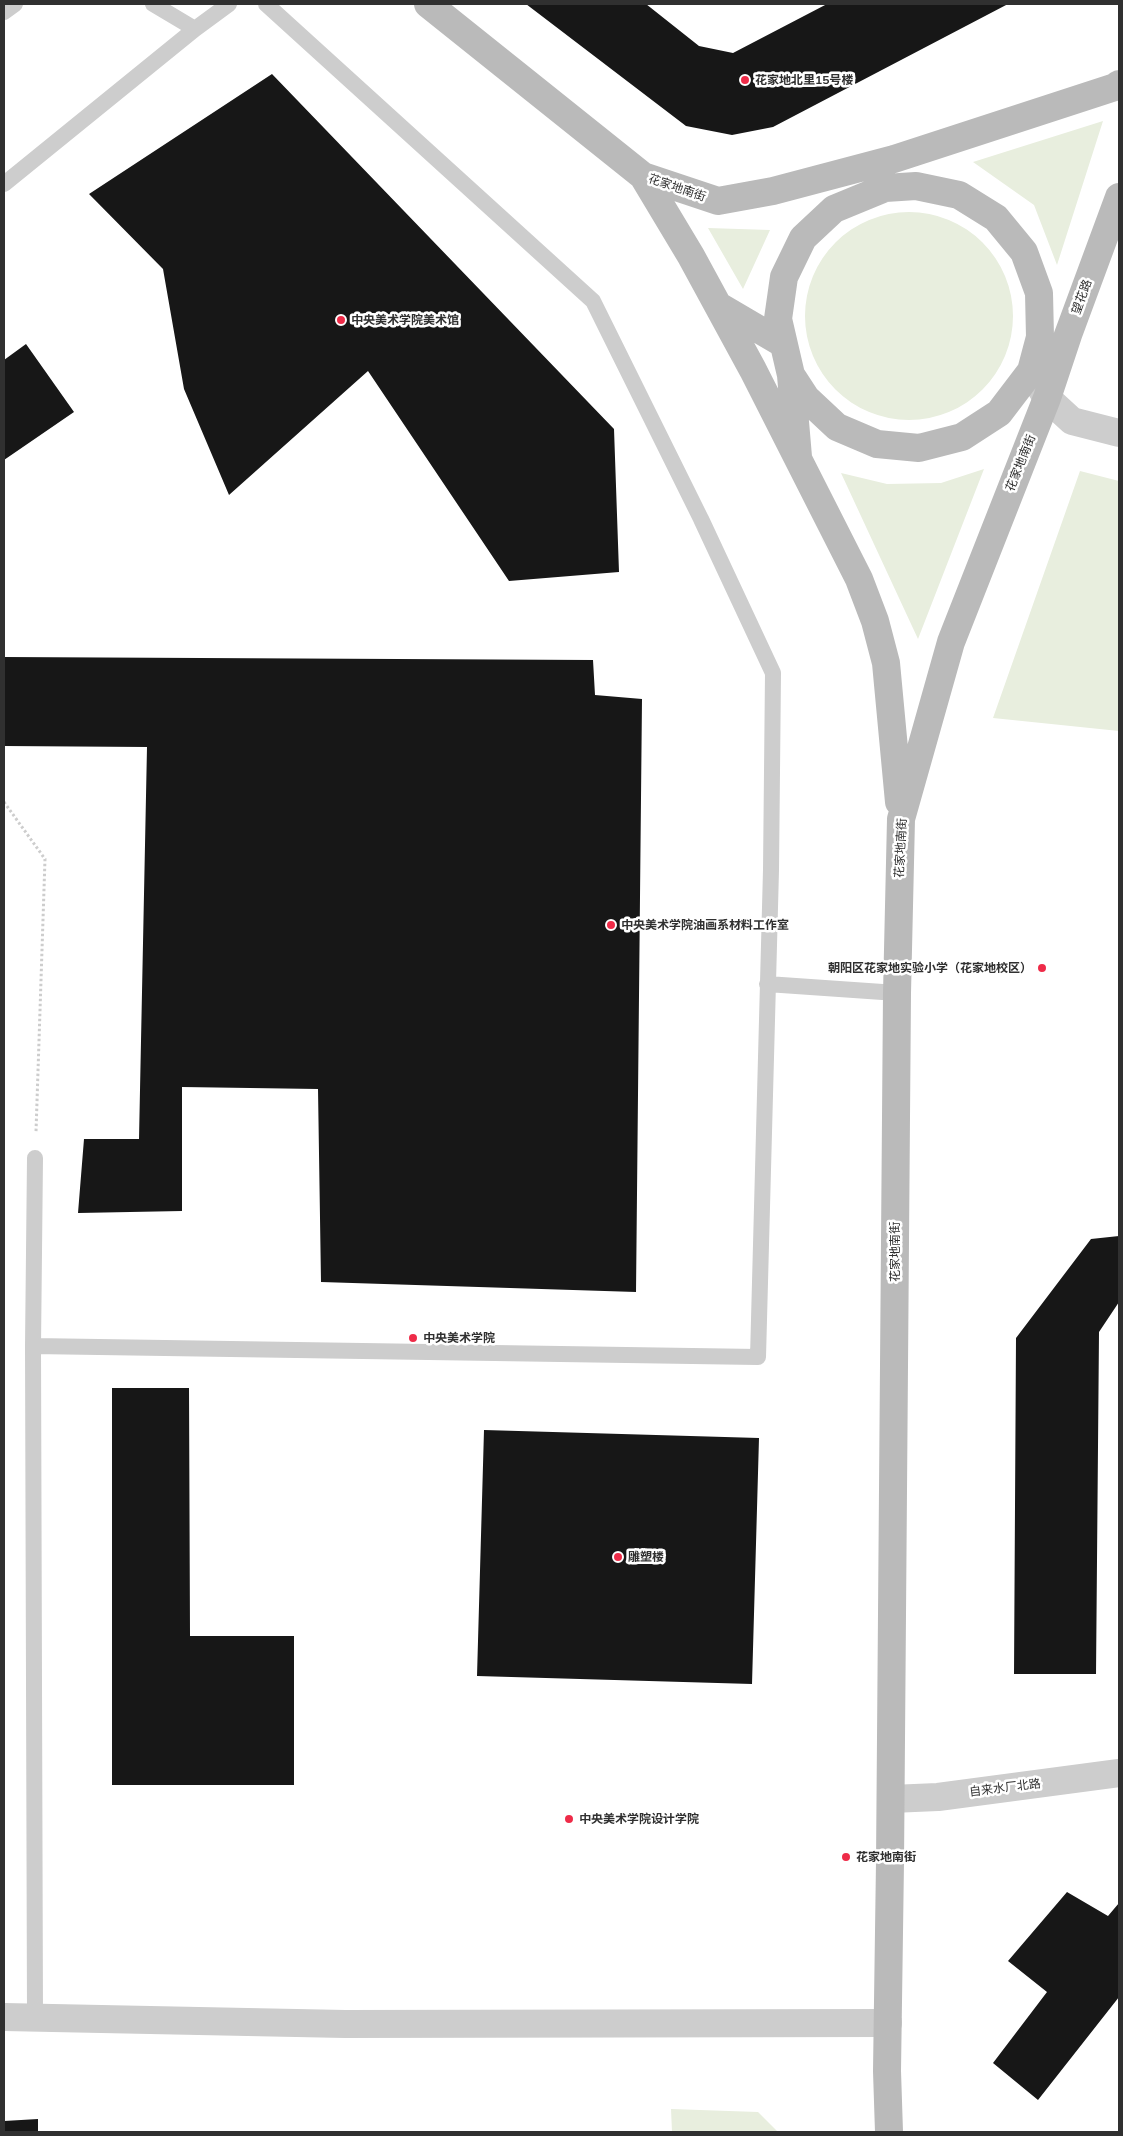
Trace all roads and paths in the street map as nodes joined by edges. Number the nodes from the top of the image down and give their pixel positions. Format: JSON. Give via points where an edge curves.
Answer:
{"nodes":[{"id":1,"x":15,"y":4,"type":"edge"},
{"id":2,"x":153,"y":4,"type":"edge"},
{"id":3,"x":229,"y":4,"type":"edge"},
{"id":4,"x":266,"y":4,"type":"edge"},
{"id":5,"x":428,"y":4,"type":"edge"},
{"id":6,"x":4,"y":12,"type":"edge"},
{"id":7,"x":195,"y":29,"type":"junction"},
{"id":8,"x":1119,"y":84,"type":"edge"},
{"id":9,"x":938,"y":144,"type":"junction"},
{"id":10,"x":643,"y":176,"type":"junction"},
{"id":11,"x":4,"y":184,"type":"edge"},
{"id":12,"x":886,"y":188,"type":"junction"},
{"id":13,"x":773,"y":191,"type":"junction"},
{"id":14,"x":1119,"y":197,"type":"edge"},
{"id":15,"x":854,"y":200,"type":"junction"},
{"id":16,"x":718,"y":305,"type":"junction"},
{"id":17,"x":1068,"y":335,"type":"junction"},
{"id":18,"x":782,"y":343,"type":"junction"},
{"id":19,"x":791,"y":375,"type":"junction"},
{"id":20,"x":1023,"y":381,"type":"junction"},
{"id":21,"x":1047,"y":398,"type":"junction"},
{"id":22,"x":1119,"y":433,"type":"edge"},
{"id":23,"x":798,"y":457,"type":"junction"},
{"id":24,"x":1018,"y":471,"type":"junction"},
{"id":25,"x":4,"y":802,"type":"edge"},
{"id":26,"x":901,"y":819,"type":"junction"},
{"id":27,"x":767,"y":984,"type":"junction"},
{"id":28,"x":897,"y":993,"type":"junction"},
{"id":29,"x":35,"y":1158,"type":"joint"},
{"id":30,"x":34,"y":1346,"type":"junction"},
{"id":31,"x":1119,"y":1773,"type":"edge"},
{"id":32,"x":891,"y":1799,"type":"junction"},
{"id":33,"x":4,"y":2017,"type":"edge"},
{"id":34,"x":36,"y":2017,"type":"junction"},
{"id":35,"x":888,"y":2023,"type":"junction"},
{"id":36,"x":889,"y":2132,"type":"edge"}],
"edges":[{"from":1,"to":6,"type":"lane"},
{"from":2,"to":7,"type":"lane"},
{"from":3,"to":7,"type":"lane"},
{"from":4,"to":27,"type":"lane","via":[[593,301],[702,519],[772,673]]},
{"from":5,"to":10,"type":"street","name":"花家地南街"},
{"from":7,"to":11,"type":"lane"},
{"from":8,"to":9,"type":"street","name":"花家地南街"},
{"from":9,"to":12,"type":"street"},
{"from":9,"to":13,"type":"street","name":"花家地南街"},
{"from":10,"to":13,"type":"street","name":"花家地南街","via":[[718,201]]},
{"from":10,"to":16,"type":"street"},
{"from":12,"to":15,"type":"street"},
{"from":12,"to":20,"type":"street","via":[[916,186],[959,195],[996,218],[1024,252],[1039,294],[1040,337]]},
{"from":13,"to":15,"type":"street"},
{"from":14,"to":17,"type":"street","name":"望花路"},
{"from":15,"to":18,"type":"street","via":[[834,209],[803,238],[784,277],[778,319]]},
{"from":16,"to":18,"type":"street"},
{"from":16,"to":23,"type":"street"},
{"from":17,"to":20,"type":"street"},
{"from":17,"to":21,"type":"street","name":"望花路"},
{"from":18,"to":19,"type":"street"},
{"from":19,"to":20,"type":"street","via":[[806,398],[837,427],[877,444],[919,448],[962,437],[999,413]]},
{"from":19,"to":23,"type":"street"},
{"from":20,"to":21,"type":"street"},
{"from":20,"to":24,"type":"street"},
{"from":21,"to":22,"type":"street","via":[[1072,421]]},
{"from":21,"to":24,"type":"street","name":"花家地南街"},
{"from":23,"to":26,"type":"street","via":[[859,580],[875,621],[886,663]]},
{"from":24,"to":26,"type":"street","name":"花家地南街","via":[[951,642]]},
{"from":25,"to":29,"type":"path","via":[[45,859]]},
{"from":26,"to":28,"type":"street","name":"花家地南街"},
{"from":27,"to":28,"type":"lane"},
{"from":27,"to":30,"type":"lane","via":[[758,1357]]},
{"from":28,"to":32,"type":"street","name":"花家地南街"},
{"from":29,"to":30,"type":"lane"},
{"from":30,"to":34,"type":"lane"},
{"from":31,"to":32,"type":"street","name":"自来水厂北路","via":[[938,1797]]},
{"from":32,"to":35,"type":"street","name":"花家地南街"},
{"from":33,"to":34,"type":"street"},
{"from":34,"to":35,"type":"street","via":[[345,2024]]},
{"from":35,"to":36,"type":"street","name":"花家地南街"}]}
